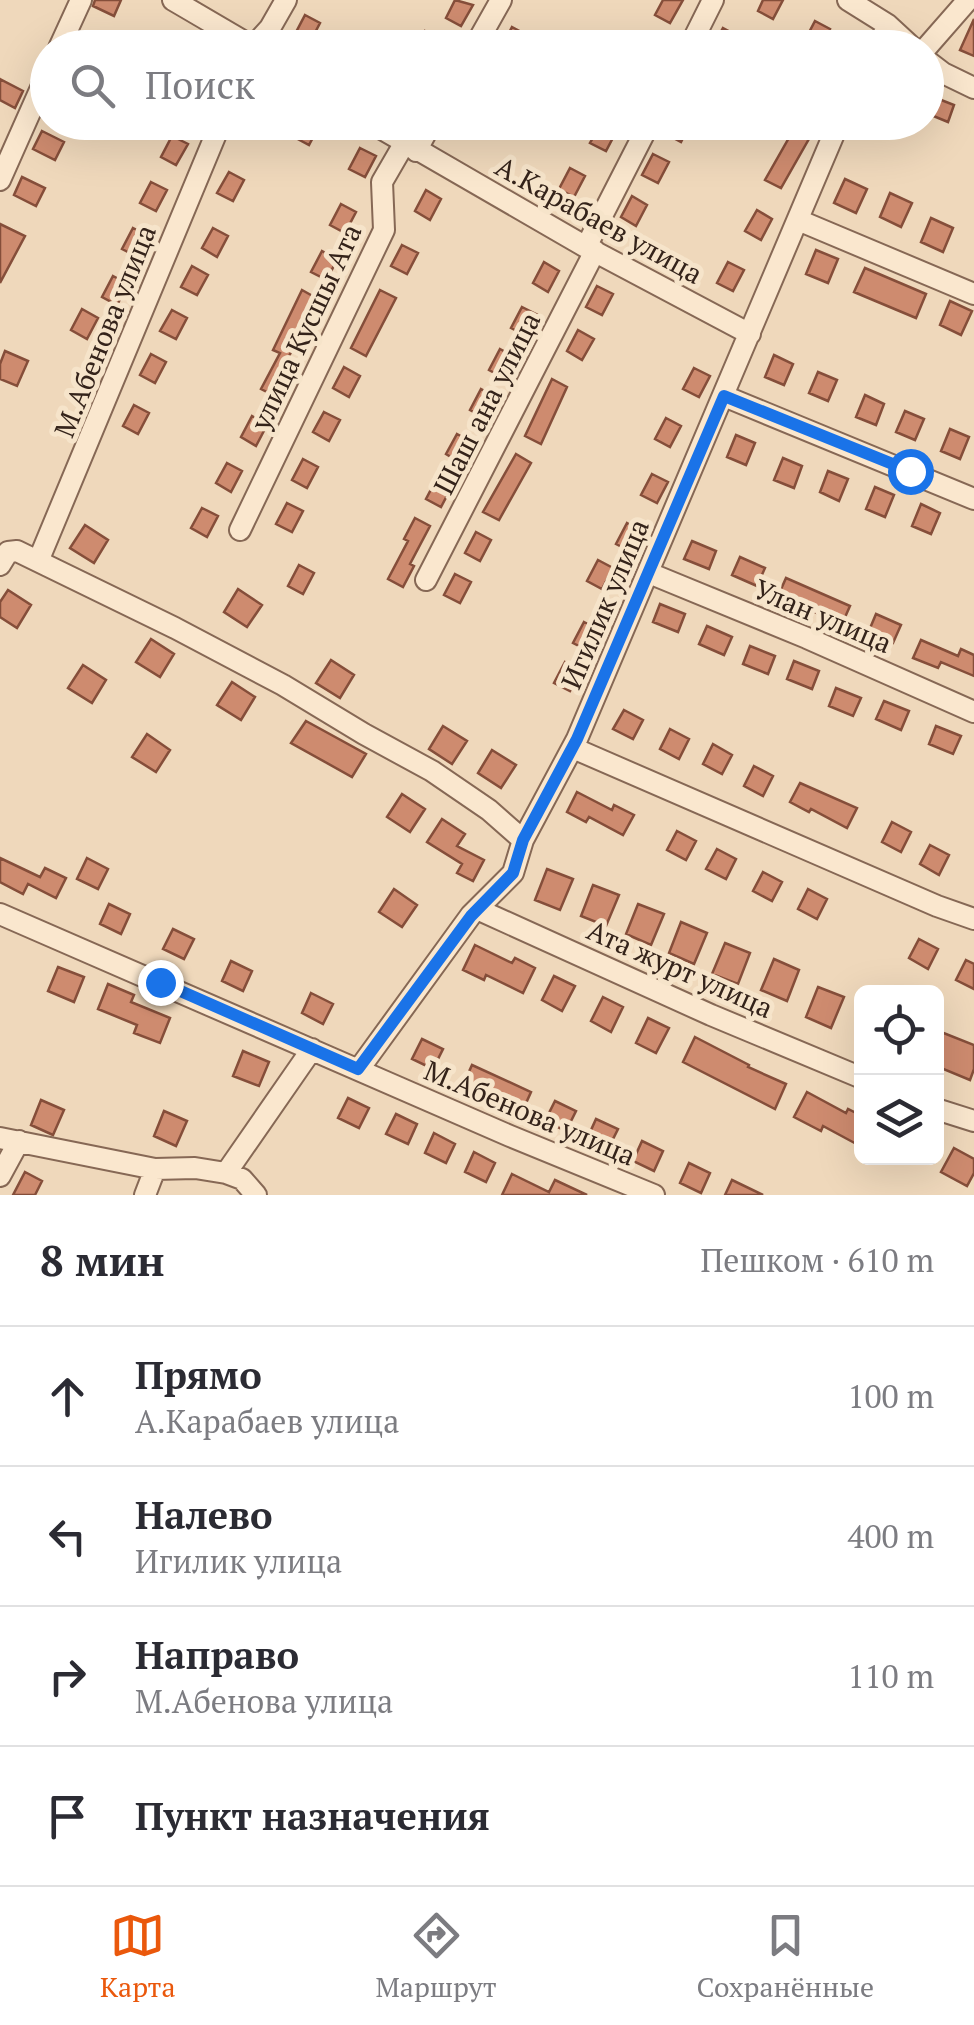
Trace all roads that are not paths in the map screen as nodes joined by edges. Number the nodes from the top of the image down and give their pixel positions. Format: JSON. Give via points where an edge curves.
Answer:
{"nodes":[{"id":1,"x":81,"y":0,"type":"edge"},
{"id":2,"x":173,"y":0,"type":"edge"},
{"id":3,"x":286,"y":0,"type":"edge"},
{"id":4,"x":501,"y":0,"type":"edge"},
{"id":5,"x":713,"y":0,"type":"edge"},
{"id":6,"x":848,"y":0,"type":"edge"},
{"id":7,"x":968,"y":0,"type":"edge"},
{"id":8,"x":888,"y":25,"type":"junction"},
{"id":9,"x":67,"y":30,"type":"edge"},
{"id":10,"x":224,"y":30,"type":"edge"},
{"id":11,"x":268,"y":30,"type":"edge"},
{"id":12,"x":484,"y":30,"type":"edge"},
{"id":13,"x":697,"y":30,"type":"edge"},
{"id":14,"x":886,"y":30,"type":"edge"},
{"id":15,"x":893,"y":30,"type":"edge"},
{"id":16,"x":942,"y":30,"type":"edge"},
{"id":17,"x":944,"y":74,"type":"edge"},
{"id":18,"x":974,"y":88,"type":"edge"},
{"id":19,"x":30,"y":112,"type":"edge"},
{"id":20,"x":214,"y":140,"type":"edge"},
{"id":21,"x":399,"y":140,"type":"edge"},
{"id":22,"x":416,"y":140,"type":"edge"},
{"id":23,"x":641,"y":140,"type":"edge"},
{"id":24,"x":831,"y":140,"type":"edge"},
{"id":25,"x":410,"y":147,"type":"junction"},
{"id":26,"x":0,"y":180,"type":"edge"},
{"id":27,"x":798,"y":220,"type":"junction"},
{"id":28,"x":590,"y":249,"type":"junction"},
{"id":29,"x":974,"y":294,"type":"edge"},
{"id":30,"x":750,"y":334,"type":"junction"},
{"id":31,"x":724,"y":396,"type":"junction"},
{"id":32,"x":974,"y":499,"type":"edge"},
{"id":33,"x":240,"y":530,"type":"dead end"},
{"id":34,"x":39,"y":559,"type":"junction"},
{"id":35,"x":0,"y":565,"type":"edge"},
{"id":36,"x":649,"y":574,"type":"junction"},
{"id":37,"x":426,"y":580,"type":"dead end"},
{"id":38,"x":974,"y":712,"type":"edge"},
{"id":39,"x":573,"y":748,"type":"junction"},
{"id":40,"x":523,"y":840,"type":"junction"},
{"id":41,"x":478,"y":908,"type":"junction"},
{"id":42,"x":0,"y":914,"type":"edge"},
{"id":43,"x":974,"y":919,"type":"edge"},
{"id":44,"x":312,"y":1048,"type":"junction"},
{"id":45,"x":358,"y":1069,"type":"junction"},
{"id":46,"x":855,"y":1075,"type":"edge"},
{"id":47,"x":944,"y":1112,"type":"edge"},
{"id":48,"x":974,"y":1121,"type":"edge"},
{"id":49,"x":10,"y":1139,"type":"edge"},
{"id":50,"x":154,"y":1169,"type":"junction"},
{"id":51,"x":226,"y":1173,"type":"junction"},
{"id":52,"x":0,"y":1176,"type":"edge"},
{"id":53,"x":145,"y":1195,"type":"edge"},
{"id":54,"x":256,"y":1195,"type":"edge"},
{"id":55,"x":654,"y":1195,"type":"edge"}],
"edges":[{"from":1,"to":9,"type":"street"},
{"from":2,"to":10,"type":"street"},
{"from":3,"to":11,"type":"street"},
{"from":4,"to":12,"type":"street"},
{"from":5,"to":13,"type":"street"},
{"from":6,"to":8,"type":"street"},
{"from":7,"to":16,"type":"street"},
{"from":8,"to":14,"type":"street"},
{"from":8,"to":15,"type":"street"},
{"from":17,"to":18,"type":"street"},
{"from":19,"to":26,"type":"street"},
{"from":20,"to":34,"type":"street","name":"М.Абенова улица"},
{"from":21,"to":25,"type":"street","name":"А.Карабаев улица"},
{"from":22,"to":25,"type":"street","name":"улица Кусшы Ата"},
{"from":23,"to":28,"type":"street","name":"Шаш ана улица"},
{"from":24,"to":27,"type":"street","name":"Игилик улица"},
{"from":25,"to":28,"type":"street","name":"А.Карабаев улица"},
{"from":25,"to":33,"type":"street","name":"улица Кусшы Ата","via":[[382,182],[384,230]]},
{"from":27,"to":29,"type":"street"},
{"from":27,"to":30,"type":"street","name":"Игилик улица"},
{"from":28,"to":30,"type":"street","name":"А.Карабаев улица"},
{"from":28,"to":37,"type":"street","name":"Шаш ана улица"},
{"from":30,"to":31,"type":"street","name":"Игилик улица"},
{"from":31,"to":32,"type":"street"},
{"from":31,"to":36,"type":"street","name":"Игилик улица"},
{"from":34,"to":35,"type":"street","via":[[8,552]]},
{"from":34,"to":40,"type":"street","via":[[284,685],[432,771]]},
{"from":36,"to":38,"type":"street","name":"Улан улица"},
{"from":36,"to":39,"type":"street","name":"Игилик улица"},
{"from":39,"to":40,"type":"street","name":"Игилик улица"},
{"from":39,"to":43,"type":"street"},
{"from":40,"to":41,"type":"street","name":"Игилик улица","via":[[513,873]]},
{"from":41,"to":45,"type":"street","name":"Игилик улица"},
{"from":41,"to":46,"type":"street","name":"Ата журт улица"},
{"from":42,"to":44,"type":"street","name":"М.Абенова улица"},
{"from":44,"to":45,"type":"street","name":"М.Абенова улица"},
{"from":44,"to":51,"type":"street"},
{"from":45,"to":55,"type":"street","name":"М.Абенова улица"},
{"from":47,"to":48,"type":"street"},
{"from":49,"to":50,"type":"street"},
{"from":49,"to":52,"type":"street"},
{"from":50,"to":51,"type":"street"},
{"from":50,"to":53,"type":"street"},
{"from":51,"to":54,"type":"street"}]}
